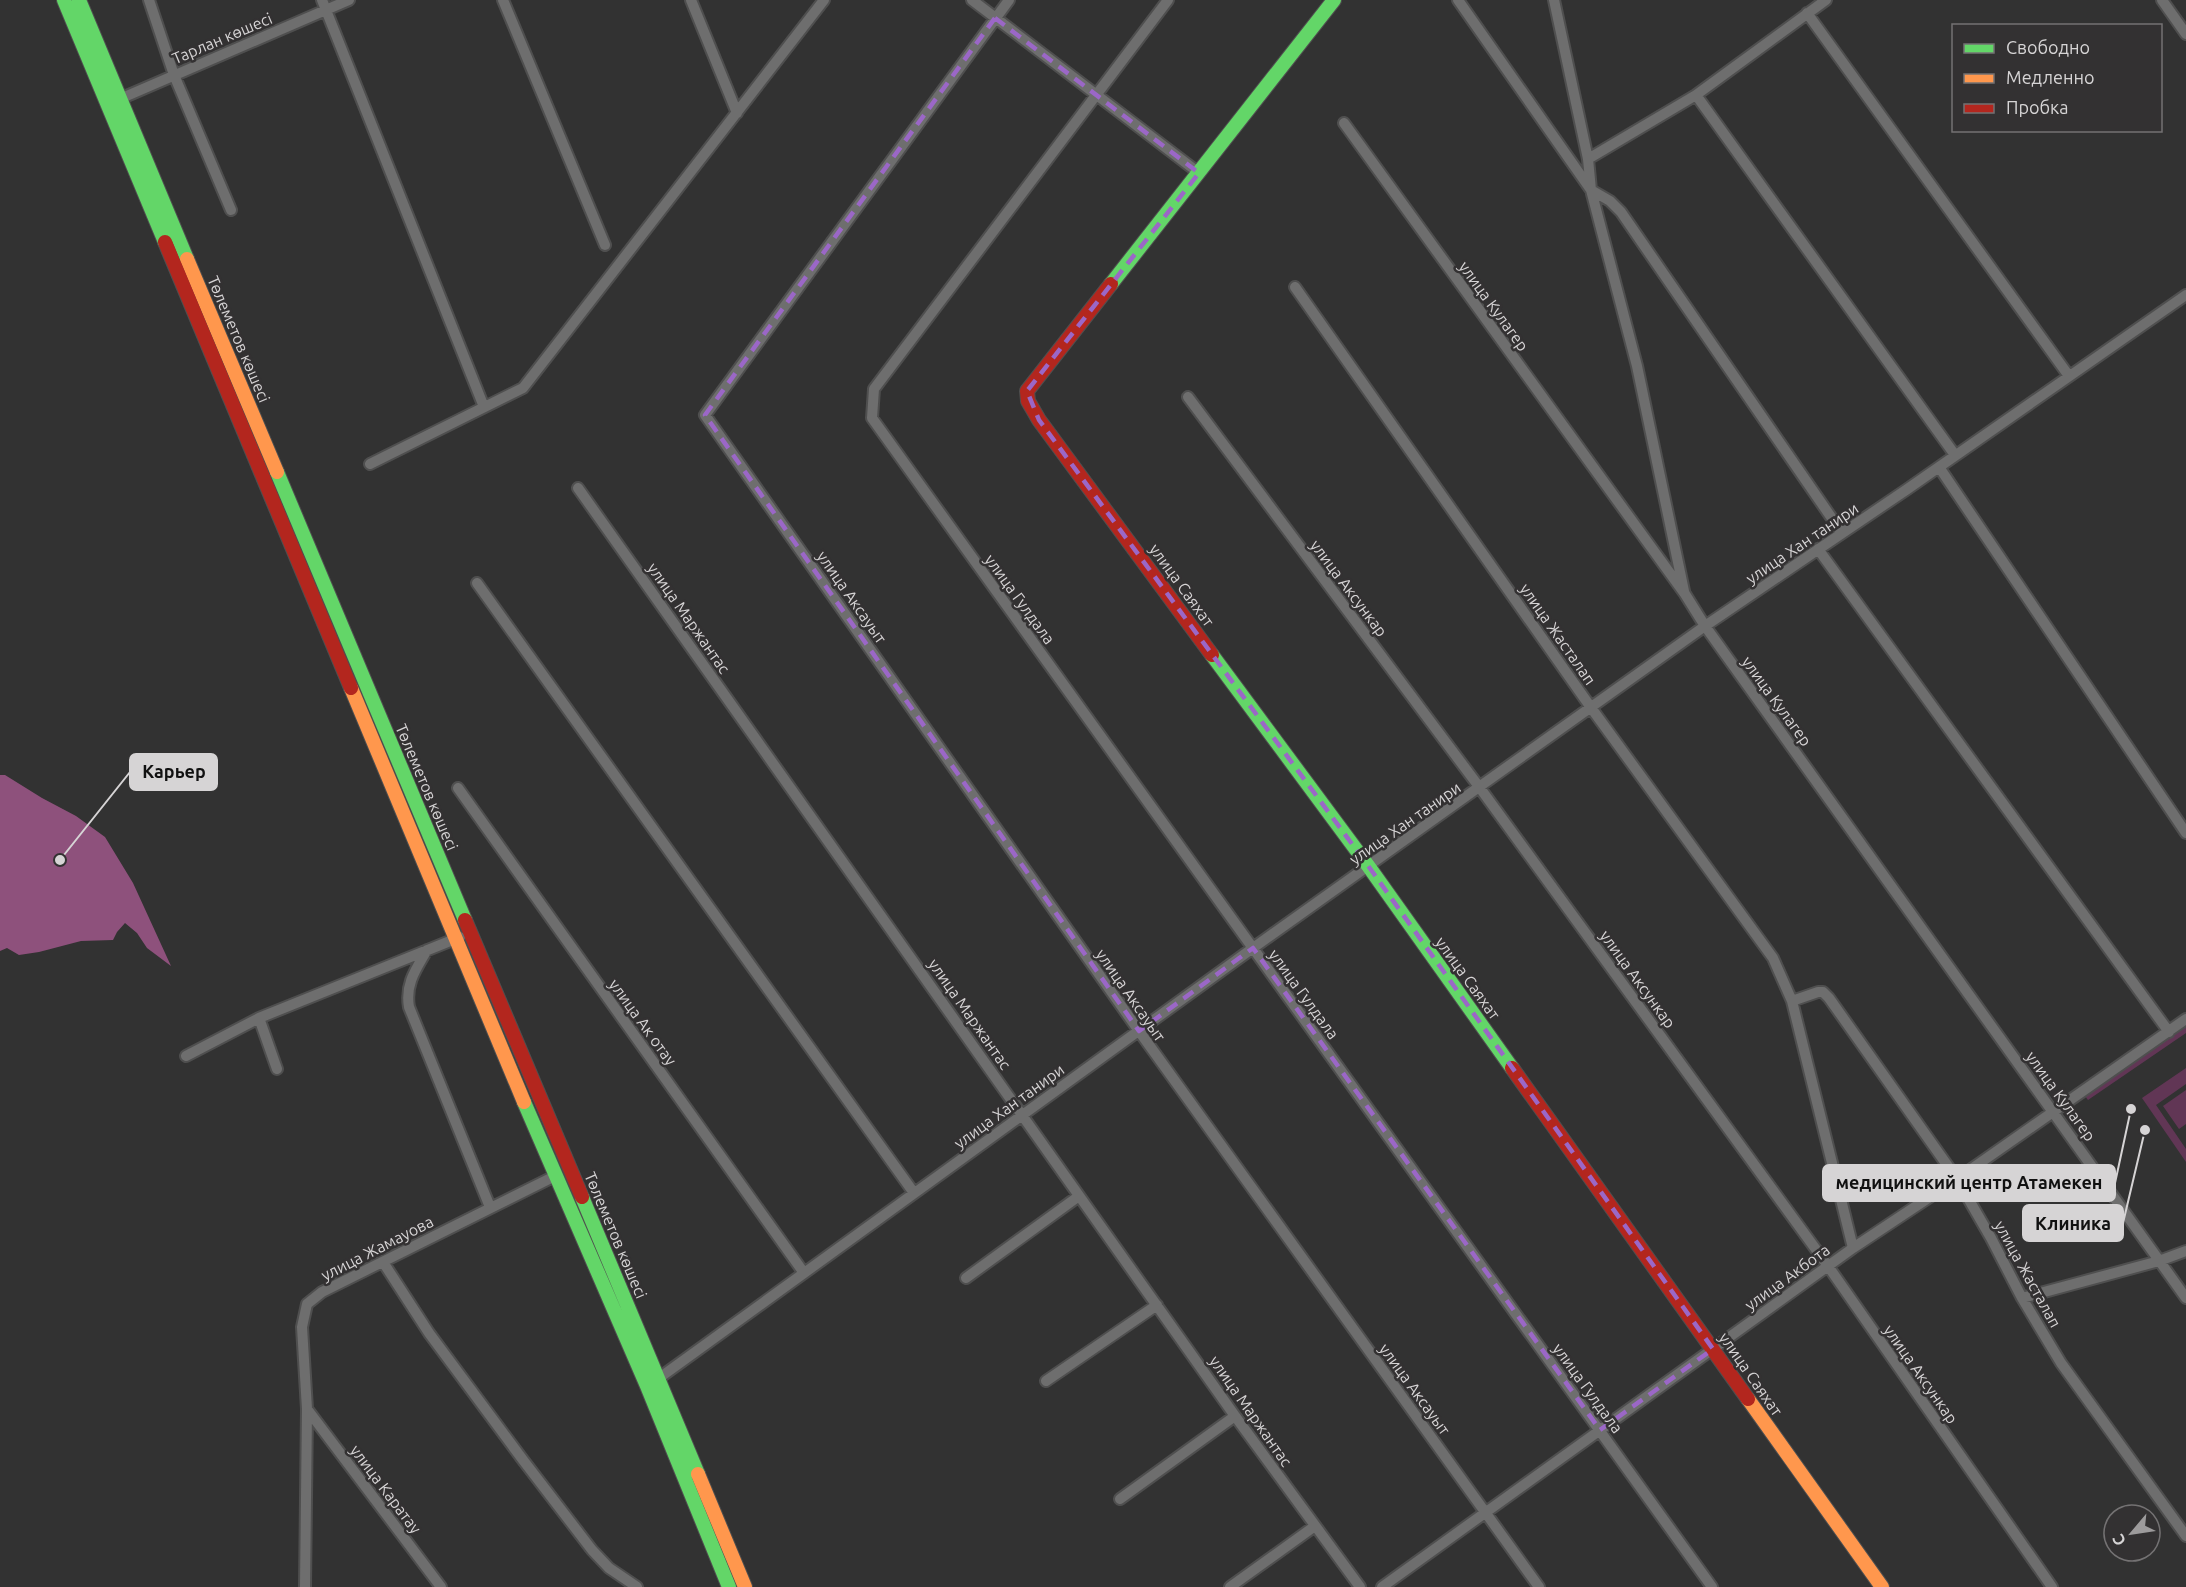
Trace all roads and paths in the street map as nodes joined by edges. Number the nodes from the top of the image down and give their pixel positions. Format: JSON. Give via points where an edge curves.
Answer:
{"nodes":[{"id":1,"x":64,"y":0,"type":"edge"},
{"id":2,"x":79,"y":0,"type":"edge"},
{"id":3,"x":149,"y":0,"type":"edge"},
{"id":4,"x":349,"y":0,"type":"edge"},
{"id":5,"x":503,"y":0,"type":"edge"},
{"id":6,"x":692,"y":0,"type":"edge"},
{"id":7,"x":824,"y":0,"type":"edge"},
{"id":8,"x":972,"y":0,"type":"edge"},
{"id":9,"x":1009,"y":0,"type":"edge"},
{"id":10,"x":1168,"y":0,"type":"edge"},
{"id":11,"x":1334,"y":0,"type":"edge"},
{"id":12,"x":1458,"y":0,"type":"edge"},
{"id":13,"x":1554,"y":0,"type":"edge"},
{"id":14,"x":1826,"y":0,"type":"edge"},
{"id":15,"x":2162,"y":0,"type":"edge"},
{"id":16,"x":324,"y":5,"type":"edge"},
{"id":17,"x":1807,"y":13,"type":"junction"},
{"id":18,"x":995,"y":18,"type":"junction"},
{"id":19,"x":2186,"y":34,"type":"edge"},
{"id":20,"x":174,"y":75,"type":"junction"},
{"id":21,"x":1096,"y":95,"type":"junction"},
{"id":22,"x":1696,"y":95,"type":"junction"},
{"id":23,"x":121,"y":98,"type":"junction"},
{"id":24,"x":107,"y":104,"type":"junction"},
{"id":25,"x":737,"y":113,"type":"junction"},
{"id":26,"x":1344,"y":123,"type":"dead end"},
{"id":27,"x":1588,"y":159,"type":"junction"},
{"id":28,"x":1199,"y":173,"type":"junction"},
{"id":29,"x":1591,"y":190,"type":"junction"},
{"id":30,"x":231,"y":210,"type":"dead end"},
{"id":31,"x":605,"y":245,"type":"dead end"},
{"id":32,"x":1295,"y":286,"type":"dead end"},
{"id":33,"x":2186,"y":295,"type":"edge"},
{"id":34,"x":2069,"y":376,"type":"junction"},
{"id":35,"x":1188,"y":397,"type":"dead end"},
{"id":36,"x":484,"y":407,"type":"junction"},
{"id":37,"x":1955,"y":455,"type":"junction"},
{"id":38,"x":370,"y":464,"type":"dead end"},
{"id":39,"x":1939,"y":467,"type":"junction"},
{"id":40,"x":578,"y":488,"type":"dead end"},
{"id":41,"x":1842,"y":533,"type":"junction"},
{"id":42,"x":1818,"y":549,"type":"junction"},
{"id":43,"x":477,"y":584,"type":"dead end"},
{"id":44,"x":1685,"y":594,"type":"junction"},
{"id":45,"x":1705,"y":626,"type":"junction"},
{"id":46,"x":1592,"y":709,"type":"junction"},
{"id":47,"x":458,"y":788,"type":"dead end"},
{"id":48,"x":1480,"y":788,"type":"junction"},
{"id":49,"x":2186,"y":832,"type":"edge"},
{"id":50,"x":1369,"y":867,"type":"junction"},
{"id":51,"x":471,"y":932,"type":"junction"},
{"id":52,"x":457,"y":938,"type":"junction"},
{"id":53,"x":1253,"y":948,"type":"junction"},
{"id":54,"x":428,"y":950,"type":"junction"},
{"id":55,"x":1792,"y":1001,"type":"junction"},
{"id":56,"x":259,"y":1018,"type":"junction"},
{"id":57,"x":2186,"y":1019,"type":"edge"},
{"id":58,"x":1139,"y":1031,"type":"junction"},
{"id":59,"x":2169,"y":1032,"type":"junction"},
{"id":60,"x":186,"y":1056,"type":"dead end"},
{"id":61,"x":277,"y":1069,"type":"dead end"},
{"id":62,"x":2054,"y":1113,"type":"junction"},
{"id":63,"x":1023,"y":1114,"type":"junction"},
{"id":64,"x":555,"y":1176,"type":"junction"},
{"id":65,"x":1957,"y":1179,"type":"junction"},
{"id":66,"x":914,"y":1194,"type":"junction"},
{"id":67,"x":1079,"y":1196,"type":"junction"},
{"id":68,"x":490,"y":1207,"type":"junction"},
{"id":69,"x":1853,"y":1248,"type":"junction"},
{"id":70,"x":2186,"y":1251,"type":"edge"},
{"id":71,"x":2159,"y":1261,"type":"junction"},
{"id":72,"x":383,"y":1262,"type":"junction"},
{"id":73,"x":1828,"y":1266,"type":"junction"},
{"id":74,"x":804,"y":1273,"type":"junction"},
{"id":75,"x":966,"y":1278,"type":"dead end"},
{"id":76,"x":2022,"y":1298,"type":"junction"},
{"id":77,"x":2186,"y":1298,"type":"edge"},
{"id":78,"x":1158,"y":1305,"type":"junction"},
{"id":79,"x":1713,"y":1349,"type":"junction"},
{"id":80,"x":659,"y":1378,"type":"junction"},
{"id":81,"x":1046,"y":1381,"type":"dead end"},
{"id":82,"x":647,"y":1386,"type":"junction"},
{"id":83,"x":307,"y":1409,"type":"junction"},
{"id":84,"x":1235,"y":1416,"type":"junction"},
{"id":85,"x":1600,"y":1430,"type":"junction"},
{"id":86,"x":1120,"y":1499,"type":"dead end"},
{"id":87,"x":1485,"y":1512,"type":"junction"},
{"id":88,"x":1315,"y":1526,"type":"junction"},
{"id":89,"x":2186,"y":1536,"type":"edge"},
{"id":90,"x":305,"y":1587,"type":"edge"},
{"id":91,"x":441,"y":1587,"type":"edge"},
{"id":92,"x":637,"y":1587,"type":"edge"},
{"id":93,"x":729,"y":1587,"type":"edge"},
{"id":94,"x":745,"y":1587,"type":"edge"},
{"id":95,"x":1230,"y":1587,"type":"edge"},
{"id":96,"x":1360,"y":1587,"type":"edge"},
{"id":97,"x":1382,"y":1587,"type":"edge"},
{"id":98,"x":1539,"y":1587,"type":"edge"},
{"id":99,"x":1712,"y":1587,"type":"edge"},
{"id":100,"x":1882,"y":1587,"type":"edge"},
{"id":101,"x":2052,"y":1587,"type":"edge"}],
"edges":[{"from":1,"to":24,"type":"main road","name":"Төлеметов көшесі"},
{"from":2,"to":23,"type":"main road","name":"Төлеметов көшесі"},
{"from":3,"to":20,"type":"street"},
{"from":4,"to":16,"type":"street","name":"Тарлан көшесі"},
{"from":5,"to":31,"type":"street"},
{"from":6,"to":25,"type":"street"},
{"from":7,"to":25,"type":"street"},
{"from":8,"to":18,"type":"street"},
{"from":9,"to":18,"type":"street"},
{"from":10,"to":21,"type":"street"},
{"from":11,"to":28,"type":"main road"},
{"from":12,"to":29,"type":"street"},
{"from":13,"to":27,"type":"street"},
{"from":14,"to":17,"type":"street"},
{"from":15,"to":19,"type":"street"},
{"from":16,"to":20,"type":"street","name":"Тарлан көшесі"},
{"from":16,"to":36,"type":"street"},
{"from":17,"to":22,"type":"street"},
{"from":17,"to":34,"type":"street"},
{"from":18,"to":21,"type":"street"},
{"from":18,"to":58,"type":"street","name":"улица Аксауыт","via":[[705,415]]},
{"from":20,"to":23,"type":"street","name":"Тарлан көшесі"},
{"from":20,"to":30,"type":"street"},
{"from":21,"to":28,"type":"street"},
{"from":21,"to":53,"type":"street","name":"улица Гулдала","via":[[874,388],[872,418]]},
{"from":22,"to":27,"type":"street"},
{"from":22,"to":37,"type":"street"},
{"from":23,"to":24,"type":"street","name":"Тарлан көшесі"},
{"from":23,"to":51,"type":"main road","name":"Төлеметов көшесі"},
{"from":24,"to":52,"type":"main road","name":"Төлеметов көшесі"},
{"from":25,"to":36,"type":"street","via":[[524,388]]},
{"from":26,"to":44,"type":"street","name":"улица Кулагер"},
{"from":27,"to":29,"type":"street"},
{"from":28,"to":50,"type":"main road","name":"улица Саяхат","via":[[1027,391],[1028,401]]},
{"from":29,"to":41,"type":"street","via":[[1621,212]]},
{"from":29,"to":44,"type":"street","via":[[1637,366]]},
{"from":32,"to":46,"type":"street","name":"улица Жасталап"},
{"from":33,"to":34,"type":"street","name":"улица Хан танири"},
{"from":34,"to":37,"type":"street","name":"улица Хан танири"},
{"from":35,"to":48,"type":"street","name":"улица Аксункар"},
{"from":36,"to":38,"type":"street"},
{"from":37,"to":39,"type":"street","name":"улица Хан танири"},
{"from":39,"to":41,"type":"street","name":"улица Хан танири"},
{"from":39,"to":49,"type":"street"},
{"from":40,"to":63,"type":"street","name":"улица Маржантас"},
{"from":41,"to":42,"type":"street","name":"улица Хан танири"},
{"from":42,"to":45,"type":"street","name":"улица Хан танири"},
{"from":42,"to":59,"type":"street"},
{"from":43,"to":66,"type":"street"},
{"from":44,"to":45,"type":"street","name":"улица Кулагер"},
{"from":45,"to":46,"type":"street","name":"улица Хан танири"},
{"from":45,"to":62,"type":"street","name":"улица Кулагер"},
{"from":46,"to":48,"type":"street","name":"улица Хан танири"},
{"from":46,"to":55,"type":"street","name":"улица Жасталап","via":[[1773,958]]},
{"from":47,"to":74,"type":"street","name":"улица Ак отау"},
{"from":48,"to":50,"type":"street","name":"улица Хан танири"},
{"from":48,"to":73,"type":"street","name":"улица Аксункар"},
{"from":50,"to":53,"type":"street","name":"улица Хан танири"},
{"from":50,"to":79,"type":"main road","name":"улица Саяхат"},
{"from":51,"to":52,"type":"street"},
{"from":51,"to":80,"type":"main road","name":"Төлеметов көшесі"},
{"from":52,"to":54,"type":"street"},
{"from":52,"to":64,"type":"main road","name":"Төлеметов көшесі"},
{"from":53,"to":58,"type":"street","name":"улица Хан танири"},
{"from":53,"to":85,"type":"street","name":"улица Гулдала"},
{"from":54,"to":56,"type":"street"},
{"from":54,"to":68,"type":"street","via":[[408,985],[408,1007]]},
{"from":55,"to":65,"type":"street","name":"улица Жасталап","via":[[1818,992],[1829,998]]},
{"from":55,"to":69,"type":"street","name":"улица Жасталап"},
{"from":56,"to":60,"type":"street"},
{"from":56,"to":61,"type":"street"},
{"from":57,"to":59,"type":"street","name":"улица Акбота"},
{"from":58,"to":63,"type":"street","name":"улица Хан танири"},
{"from":58,"to":87,"type":"street","name":"улица Аксауыт"},
{"from":59,"to":62,"type":"street","name":"улица Акбота"},
{"from":62,"to":65,"type":"street","name":"улица Акбота"},
{"from":62,"to":71,"type":"street","name":"улица Кулагер"},
{"from":63,"to":66,"type":"street","name":"улица Хан танири"},
{"from":63,"to":67,"type":"street","name":"улица Маржантас"},
{"from":64,"to":68,"type":"street","name":"улица Жамауова"},
{"from":64,"to":82,"type":"main road","name":"Төлеметов көшесі"},
{"from":65,"to":69,"type":"street","name":"улица Акбота"},
{"from":65,"to":76,"type":"street","name":"улица Жасталап"},
{"from":66,"to":74,"type":"street","name":"улица Хан танири"},
{"from":67,"to":75,"type":"street"},
{"from":67,"to":78,"type":"street","name":"улица Маржантас"},
{"from":68,"to":72,"type":"street","name":"улица Жамауова"},
{"from":69,"to":73,"type":"street","name":"улица Акбота"},
{"from":70,"to":71,"type":"street"},
{"from":71,"to":76,"type":"street"},
{"from":71,"to":77,"type":"street","name":"улица Кулагер"},
{"from":72,"to":83,"type":"street","name":"улица Жамауова","via":[[322,1292],[307,1304],[302,1327]]},
{"from":72,"to":92,"type":"street","via":[[429,1333],[592,1550],[609,1569]]},
{"from":73,"to":79,"type":"street","name":"улица Акбота"},
{"from":73,"to":101,"type":"street","name":"улица Аксункар"},
{"from":74,"to":80,"type":"street","name":"улица Хан танири"},
{"from":76,"to":89,"type":"street","name":"улица Жасталап","via":[[2061,1363]]},
{"from":78,"to":81,"type":"street"},
{"from":78,"to":84,"type":"street","name":"улица Маржантас"},
{"from":79,"to":85,"type":"street","name":"улица Акбота"},
{"from":79,"to":100,"type":"main road","name":"улица Саяхат"},
{"from":80,"to":82,"type":"street","name":"улица Хан танири"},
{"from":80,"to":94,"type":"main road","name":"Төлеметов көшесі"},
{"from":82,"to":93,"type":"main road","name":"Төлеметов көшесі"},
{"from":83,"to":90,"type":"street","name":"улица Жамауова"},
{"from":83,"to":91,"type":"street","name":"улица Каратау"},
{"from":84,"to":86,"type":"street"},
{"from":84,"to":88,"type":"street","name":"улица Маржантас"},
{"from":85,"to":87,"type":"street","name":"улица Акбота"},
{"from":85,"to":99,"type":"street","name":"улица Гулдала"},
{"from":87,"to":97,"type":"street","name":"улица Акбота"},
{"from":87,"to":98,"type":"street","name":"улица Аксауыт"},
{"from":88,"to":95,"type":"street"},
{"from":88,"to":96,"type":"street","name":"улица Маржантас"}]}
